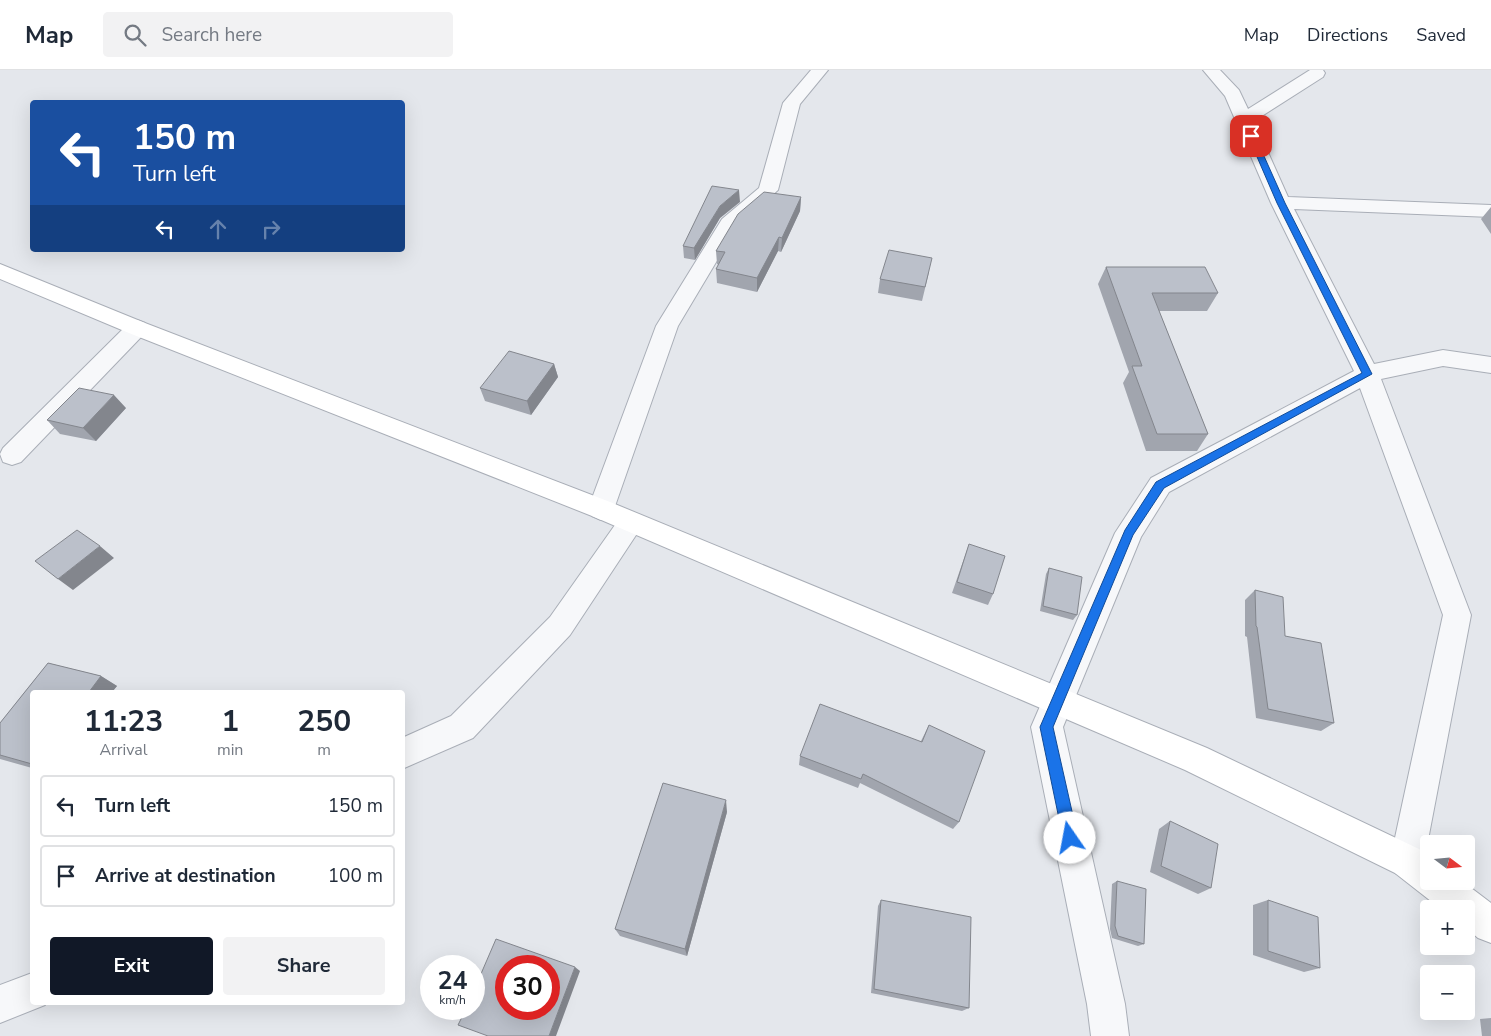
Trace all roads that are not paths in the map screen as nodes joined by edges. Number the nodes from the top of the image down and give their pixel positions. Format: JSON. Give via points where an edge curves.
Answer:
{"nodes":[{"id":1,"x":820,"y":70,"type":"edge"},
{"id":2,"x":1211,"y":70,"type":"edge"},
{"id":3,"x":1317,"y":73,"type":"dead end"},
{"id":4,"x":1244,"y":119,"type":"junction"},
{"id":5,"x":1281,"y":203,"type":"junction"},
{"id":6,"x":1491,"y":210,"type":"edge"},
{"id":7,"x":0,"y":270,"type":"edge"},
{"id":8,"x":137,"y":328,"type":"junction"},
{"id":9,"x":1491,"y":365,"type":"edge"},
{"id":10,"x":1367,"y":374,"type":"junction"},
{"id":11,"x":12,"y":455,"type":"dead end"},
{"id":12,"x":601,"y":509,"type":"junction"},
{"id":13,"x":630,"y":523,"type":"junction"},
{"id":14,"x":1057,"y":700,"type":"junction"},
{"id":15,"x":405,"y":753,"type":"edge"},
{"id":16,"x":1425,"y":835,"type":"edge"},
{"id":17,"x":1420,"y":871,"type":"edge"},
{"id":18,"x":1445,"y":890,"type":"edge"},
{"id":19,"x":1491,"y":925,"type":"edge"},
{"id":20,"x":30,"y":993,"type":"edge"},
{"id":21,"x":0,"y":1004,"type":"edge"},
{"id":22,"x":1110,"y":1036,"type":"edge"}],
"edges":[{"from":1,"to":12,"type":"street","via":[[792,103],[768,190],[729,223],[667,326]]},
{"from":2,"to":4,"type":"street","via":[[1233,94]]},
{"from":3,"to":4,"type":"street"},
{"from":4,"to":5,"type":"street"},
{"from":5,"to":6,"type":"street"},
{"from":5,"to":10,"type":"street"},
{"from":7,"to":8,"type":"main road"},
{"from":8,"to":11,"type":"street"},
{"from":8,"to":12,"type":"main road"},
{"from":9,"to":10,"type":"street","via":[[1443,358]]},
{"from":10,"to":14,"type":"street","via":[[1160,485],[1129,533]]},
{"from":10,"to":16,"type":"street","via":[[1457,615]]},
{"from":12,"to":13,"type":"main road"},
{"from":13,"to":14,"type":"main road"},
{"from":13,"to":15,"type":"street","via":[[560,626],[462,727]]},
{"from":14,"to":17,"type":"main road","via":[[1196,759]]},
{"from":14,"to":22,"type":"street","via":[[1047,727]]},
{"from":18,"to":19,"type":"main road"},
{"from":20,"to":21,"type":"street"}]}
